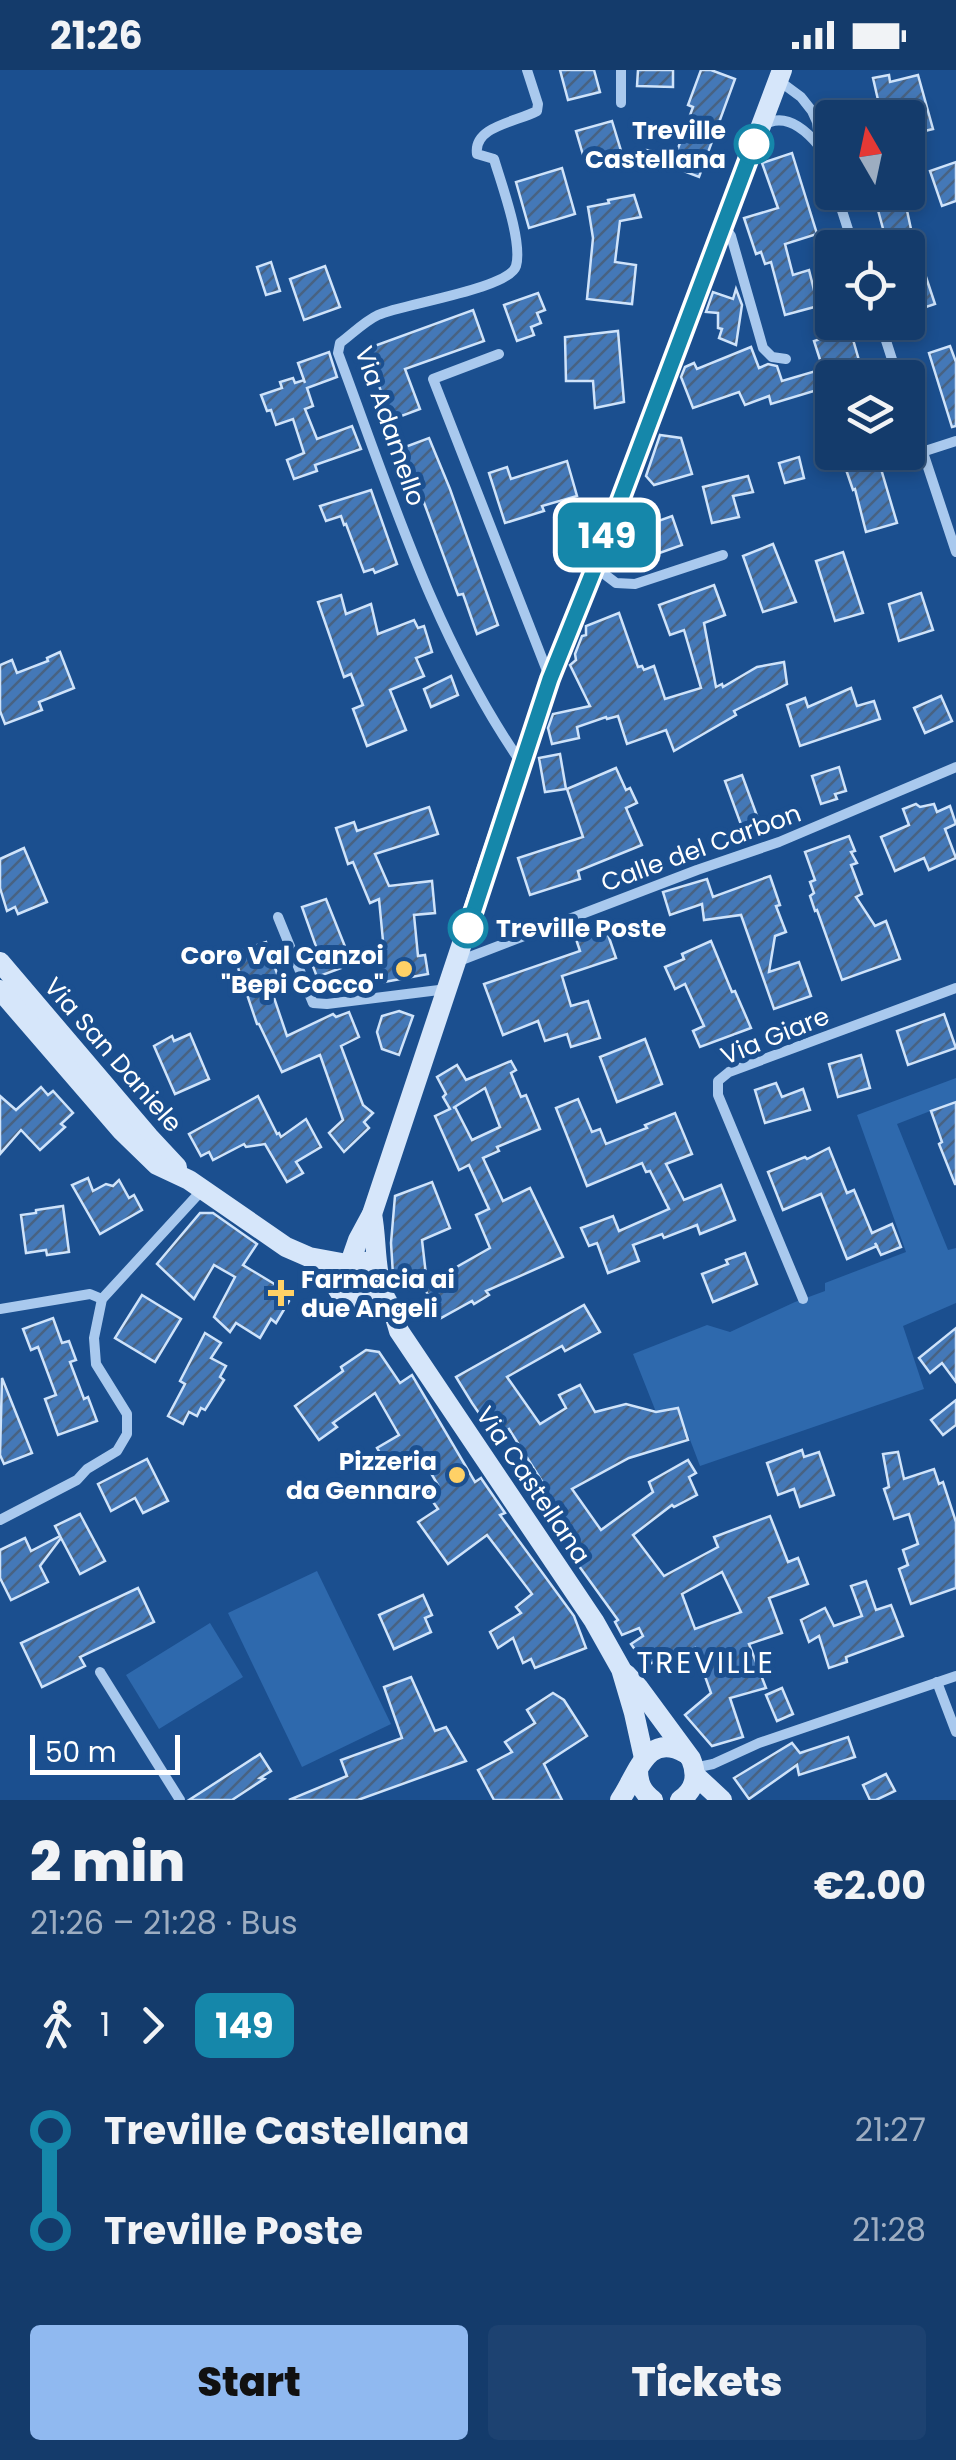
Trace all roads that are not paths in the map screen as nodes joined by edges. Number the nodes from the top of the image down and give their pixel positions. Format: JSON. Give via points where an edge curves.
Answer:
{"nodes":[{"id":1,"x":527,"y":70,"type":"edge"},
{"id":2,"x":620,"y":70,"type":"edge"},
{"id":3,"x":780,"y":75,"type":"edge"},
{"id":4,"x":621,"y":104,"type":"dead end"},
{"id":5,"x":815,"y":119,"type":"edge"},
{"id":6,"x":760,"y":127,"type":"junction"},
{"id":7,"x":815,"y":142,"type":"edge"},
{"id":8,"x":724,"y":226,"type":"junction"},
{"id":9,"x":499,"y":354,"type":"dead end"},
{"id":10,"x":786,"y":359,"type":"dead end"},
{"id":11,"x":956,"y":441,"type":"edge"},
{"id":12,"x":925,"y":451,"type":"edge"},
{"id":13,"x":925,"y":461,"type":"edge"},
{"id":14,"x":956,"y":552,"type":"edge"},
{"id":15,"x":724,"y":555,"type":"dead end"},
{"id":16,"x":595,"y":567,"type":"junction"},
{"id":17,"x":550,"y":679,"type":"junction"},
{"id":18,"x":521,"y":762,"type":"junction"},
{"id":19,"x":956,"y":767,"type":"edge"},
{"id":20,"x":278,"y":917,"type":"dead end"},
{"id":21,"x":457,"y":961,"type":"junction"},
{"id":22,"x":0,"y":962,"type":"edge"},
{"id":23,"x":0,"y":976,"type":"edge"},
{"id":24,"x":956,"y":988,"type":"edge"},
{"id":25,"x":447,"y":989,"type":"junction"},
{"id":26,"x":0,"y":990,"type":"edge"},
{"id":27,"x":32,"y":1000,"type":"junction"},
{"id":28,"x":196,"y":1184,"type":"junction"},
{"id":29,"x":372,"y":1214,"type":"junction"},
{"id":30,"x":309,"y":1256,"type":"junction"},
{"id":31,"x":348,"y":1263,"type":"junction"},
{"id":32,"x":378,"y":1278,"type":"junction"},
{"id":33,"x":338,"y":1286,"type":"junction"},
{"id":34,"x":102,"y":1300,"type":"junction"},
{"id":35,"x":803,"y":1300,"type":"dead end"},
{"id":36,"x":359,"y":1303,"type":"junction"},
{"id":37,"x":0,"y":1308,"type":"edge"},
{"id":38,"x":399,"y":1330,"type":"junction"},
{"id":39,"x":0,"y":1520,"type":"edge"},
{"id":40,"x":621,"y":1669,"type":"junction"},
{"id":41,"x":100,"y":1672,"type":"dead end"},
{"id":42,"x":956,"y":1676,"type":"edge"},
{"id":43,"x":937,"y":1682,"type":"junction"},
{"id":44,"x":956,"y":1732,"type":"edge"},
{"id":45,"x":641,"y":1764,"type":"junction"},
{"id":46,"x":691,"y":1765,"type":"junction"},
{"id":47,"x":180,"y":1800,"type":"edge"},
{"id":48,"x":620,"y":1800,"type":"edge"},
{"id":49,"x":653,"y":1800,"type":"edge"},
{"id":50,"x":682,"y":1800,"type":"edge"},
{"id":51,"x":722,"y":1800,"type":"edge"}],
"edges":[{"from":1,"to":18,"type":"street","name":"Via Adamello","via":[[537,111],[482,134],[476,144],[477,154],[494,159],[516,237],[516,266],[509,276],[377,315],[340,343],[338,352],[428,592]]},
{"from":2,"to":4,"type":"street"},
{"from":3,"to":5,"type":"street"},
{"from":3,"to":6,"type":"street","name":"Via Castellana"},
{"from":6,"to":7,"type":"street","via":[[790,122]]},
{"from":6,"to":8,"type":"street","name":"Via Castellana"},
{"from":8,"to":10,"type":"street","via":[[763,348]]},
{"from":8,"to":16,"type":"street","name":"Via Castellana"},
{"from":9,"to":17,"type":"street","via":[[433,380]]},
{"from":11,"to":12,"type":"street"},
{"from":13,"to":14,"type":"street"},
{"from":15,"to":16,"type":"street","via":[[634,584],[616,584]]},
{"from":16,"to":17,"type":"street","name":"Via Castellana"},
{"from":17,"to":18,"type":"street","name":"Via Castellana"},
{"from":18,"to":21,"type":"street","name":"Via Castellana"},
{"from":19,"to":21,"type":"street","name":"Calle del Carbon","via":[[779,842]]},
{"from":20,"to":25,"type":"street","via":[[314,1002]]},
{"from":21,"to":25,"type":"street","name":"Via Castellana"},
{"from":22,"to":27,"type":"street","name":"Via San Daniele"},
{"from":23,"to":27,"type":"street","via":[[23,1003]]},
{"from":24,"to":35,"type":"street","name":"Via Giare","via":[[718,1081],[718,1096]]},
{"from":25,"to":29,"type":"street","name":"Via Castellana"},
{"from":26,"to":28,"type":"street","name":"Via San Daniele","via":[[143,1153]]},
{"from":27,"to":28,"type":"street","name":"Via San Daniele"},
{"from":28,"to":30,"type":"street","name":"Via San Daniele"},
{"from":28,"to":34,"type":"street"},
{"from":29,"to":31,"type":"street","name":"Via Castellana"},
{"from":29,"to":32,"type":"street","name":"Via Castellana"},
{"from":30,"to":31,"type":"street","name":"Via San Daniele"},
{"from":30,"to":33,"type":"street","name":"Via San Daniele"},
{"from":31,"to":32,"type":"street","via":[[366,1262]]},
{"from":31,"to":33,"type":"street"},
{"from":32,"to":36,"type":"street","via":[[375,1296]]},
{"from":32,"to":38,"type":"street","name":"Via Castellana"},
{"from":33,"to":36,"type":"street","via":[[342,1296]]},
{"from":34,"to":37,"type":"street","via":[[90,1294]]},
{"from":34,"to":39,"type":"street","via":[[96,1364],[126,1414],[126,1434],[117,1451],[77,1480]]},
{"from":36,"to":38,"type":"street","name":"Via Castellana"},
{"from":38,"to":40,"type":"street","name":"Via Castellana"},
{"from":40,"to":45,"type":"street"},
{"from":40,"to":46,"type":"street"},
{"from":41,"to":47,"type":"street"},
{"from":42,"to":43,"type":"street"},
{"from":43,"to":44,"type":"street"},
{"from":43,"to":46,"type":"street","via":[[712,1764]]},
{"from":45,"to":46,"type":"street","via":[[668,1746]]},
{"from":45,"to":48,"type":"street"},
{"from":45,"to":49,"type":"street","via":[[639,1784]]},
{"from":46,"to":50,"type":"street","via":[[692,1789]]},
{"from":46,"to":51,"type":"street"}]}
